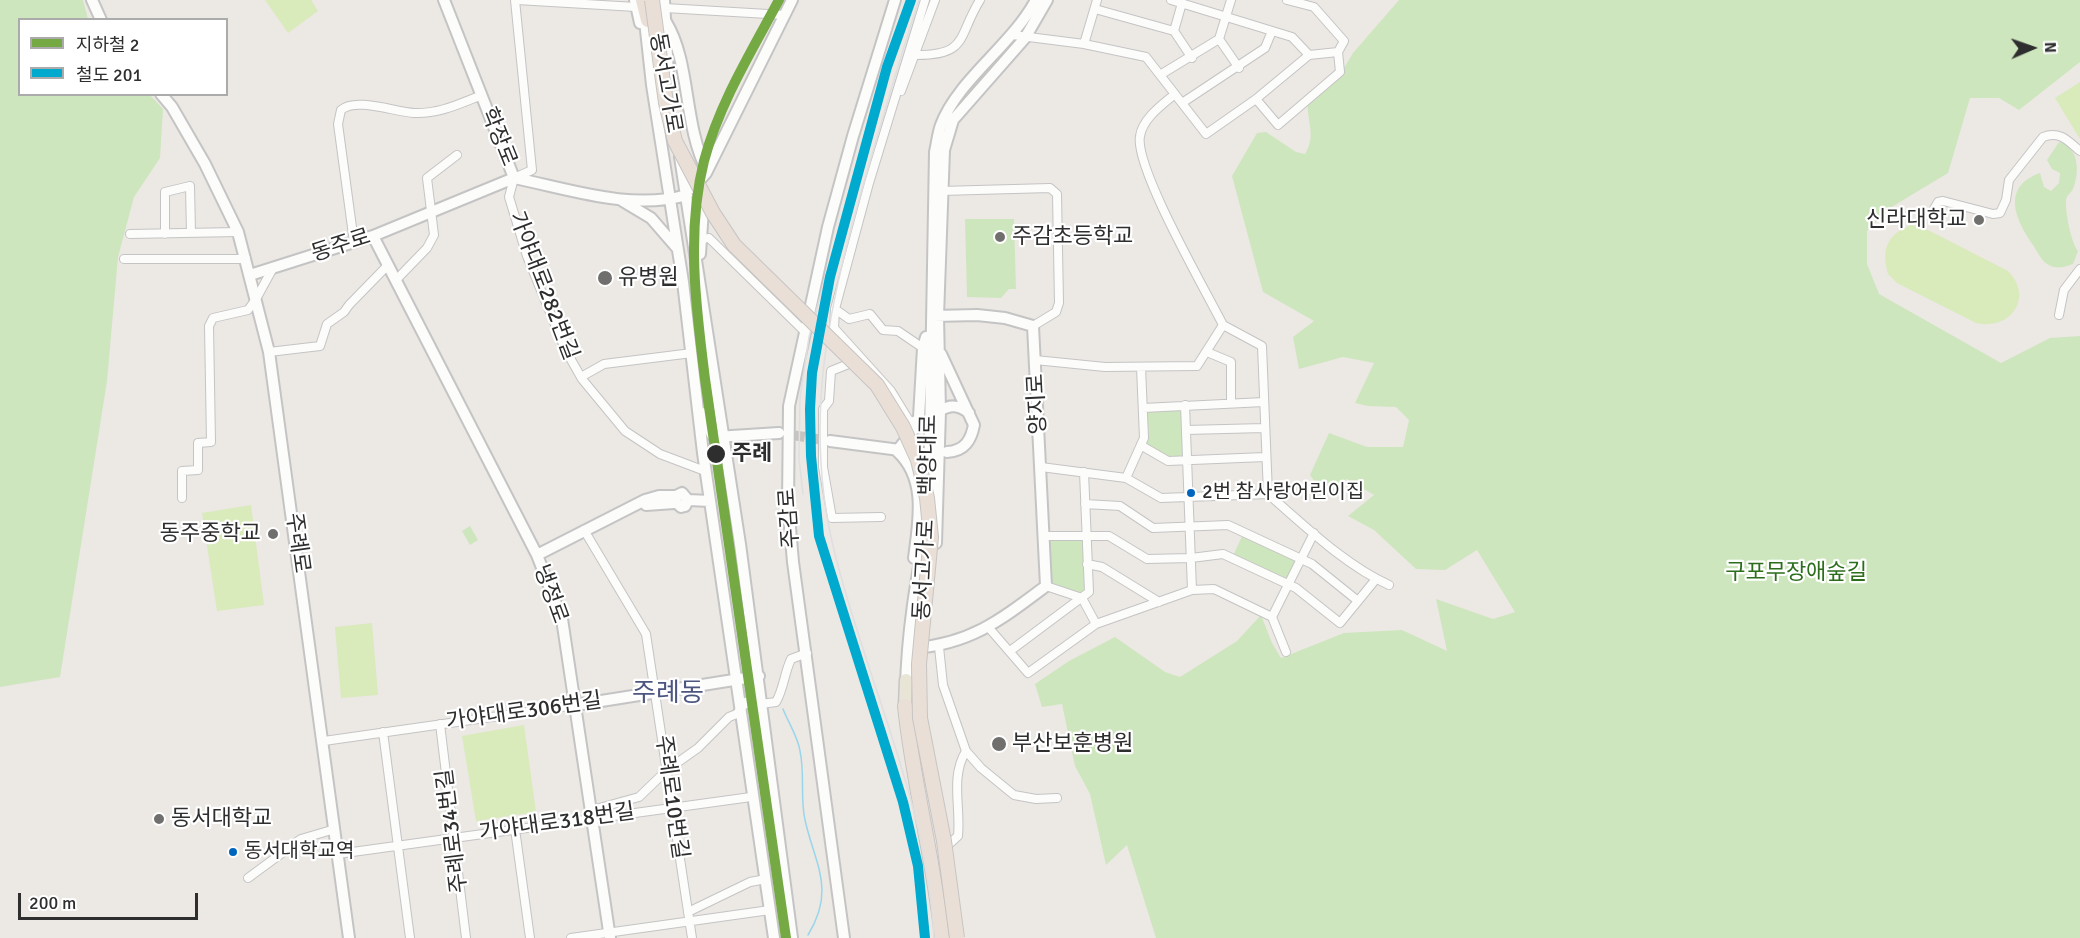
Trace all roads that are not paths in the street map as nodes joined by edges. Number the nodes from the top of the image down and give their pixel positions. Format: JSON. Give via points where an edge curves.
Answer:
{"nodes":[{"id":1,"x":92,"y":0,"type":"edge"},
{"id":2,"x":444,"y":0,"type":"edge"},
{"id":3,"x":516,"y":0,"type":"edge"},
{"id":4,"x":654,"y":0,"type":"edge"},
{"id":5,"x":792,"y":0,"type":"edge"},
{"id":6,"x":895,"y":0,"type":"edge"},
{"id":7,"x":925,"y":0,"type":"edge"},
{"id":8,"x":935,"y":0,"type":"edge"},
{"id":9,"x":980,"y":0,"type":"edge"},
{"id":10,"x":1036,"y":0,"type":"edge"},
{"id":11,"x":1047,"y":0,"type":"edge"},
{"id":12,"x":1097,"y":0,"type":"edge"},
{"id":13,"x":1171,"y":0,"type":"edge"},
{"id":14,"x":1231,"y":0,"type":"edge"},
{"id":15,"x":1287,"y":0,"type":"edge"},
{"id":16,"x":641,"y":1,"type":"edge"},
{"id":17,"x":1182,"y":3,"type":"junction"},
{"id":18,"x":665,"y":4,"type":"edge"},
{"id":19,"x":1095,"y":9,"type":"junction"},
{"id":20,"x":785,"y":15,"type":"junction"},
{"id":21,"x":1226,"y":16,"type":"junction"},
{"id":22,"x":99,"y":18,"type":"edge"},
{"id":23,"x":666,"y":22,"type":"junction"},
{"id":24,"x":1272,"y":31,"type":"junction"},
{"id":25,"x":1174,"y":32,"type":"junction"},
{"id":26,"x":1013,"y":35,"type":"junction"},
{"id":27,"x":1025,"y":38,"type":"junction"},
{"id":28,"x":1219,"y":39,"type":"junction"},
{"id":29,"x":1084,"y":44,"type":"junction"},
{"id":30,"x":1338,"y":52,"type":"junction"},
{"id":31,"x":911,"y":55,"type":"junction"},
{"id":32,"x":1309,"y":55,"type":"junction"},
{"id":33,"x":1192,"y":58,"type":"junction"},
{"id":34,"x":1239,"y":68,"type":"junction"},
{"id":35,"x":1160,"y":75,"type":"junction"},
{"id":36,"x":668,"y":79,"type":"junction"},
{"id":37,"x":1175,"y":94,"type":"junction"},
{"id":38,"x":482,"y":95,"type":"junction"},
{"id":39,"x":163,"y":96,"type":"edge"},
{"id":40,"x":1256,"y":99,"type":"junction"},
{"id":41,"x":1182,"y":103,"type":"junction"},
{"id":42,"x":2080,"y":151,"type":"edge"},
{"id":43,"x":457,"y":156,"type":"dead end"},
{"id":44,"x":706,"y":172,"type":"junction"},
{"id":45,"x":666,"y":176,"type":"junction"},
{"id":46,"x":514,"y":178,"type":"junction"},
{"id":47,"x":704,"y":189,"type":"junction"},
{"id":48,"x":941,"y":191,"type":"junction"},
{"id":49,"x":687,"y":195,"type":"junction"},
{"id":50,"x":618,"y":198,"type":"junction"},
{"id":51,"x":670,"y":200,"type":"junction"},
{"id":52,"x":653,"y":201,"type":"junction"},
{"id":53,"x":1934,"y":209,"type":"dead end"},
{"id":54,"x":430,"y":213,"type":"junction"},
{"id":55,"x":238,"y":232,"type":"junction"},
{"id":56,"x":191,"y":233,"type":"junction"},
{"id":57,"x":130,"y":234,"type":"dead end"},
{"id":58,"x":165,"y":234,"type":"junction"},
{"id":59,"x":373,"y":236,"type":"junction"},
{"id":60,"x":701,"y":240,"type":"junction"},
{"id":61,"x":354,"y":242,"type":"junction"},
{"id":62,"x":678,"y":250,"type":"junction"},
{"id":63,"x":246,"y":259,"type":"junction"},
{"id":64,"x":124,"y":260,"type":"dead end"},
{"id":65,"x":388,"y":265,"type":"junction"},
{"id":66,"x":273,"y":268,"type":"junction"},
{"id":67,"x":2080,"y":269,"type":"edge"},
{"id":68,"x":699,"y":272,"type":"junction"},
{"id":69,"x":250,"y":275,"type":"junction"},
{"id":70,"x":396,"y":280,"type":"junction"},
{"id":71,"x":256,"y":300,"type":"junction"},
{"id":72,"x":835,"y":309,"type":"junction"},
{"id":73,"x":808,"y":310,"type":"junction"},
{"id":74,"x":2059,"y":315,"type":"dead end"},
{"id":75,"x":934,"y":316,"type":"junction"},
{"id":76,"x":1223,"y":325,"type":"junction"},
{"id":77,"x":1033,"y":326,"type":"junction"},
{"id":78,"x":930,"y":329,"type":"junction"},
{"id":79,"x":804,"y":331,"type":"junction"},
{"id":80,"x":923,"y":348,"type":"junction"},
{"id":81,"x":938,"y":349,"type":"junction"},
{"id":82,"x":269,"y":352,"type":"junction"},
{"id":83,"x":1207,"y":352,"type":"junction"},
{"id":84,"x":692,"y":353,"type":"junction"},
{"id":85,"x":863,"y":358,"type":"junction"},
{"id":86,"x":1035,"y":360,"type":"junction"},
{"id":87,"x":1141,"y":367,"type":"junction"},
{"id":88,"x":581,"y":377,"type":"junction"},
{"id":89,"x":1264,"y":402,"type":"junction"},
{"id":90,"x":1231,"y":403,"type":"junction"},
{"id":91,"x":1185,"y":405,"type":"junction"},
{"id":92,"x":1143,"y":408,"type":"junction"},
{"id":93,"x":700,"y":410,"type":"junction"},
{"id":94,"x":940,"y":411,"type":"junction"},
{"id":95,"x":973,"y":417,"type":"junction"},
{"id":96,"x":918,"y":420,"type":"junction"},
{"id":97,"x":1264,"y":428,"type":"junction"},
{"id":98,"x":1186,"y":430,"type":"junction"},
{"id":99,"x":780,"y":433,"type":"tunnel mouth"},
{"id":100,"x":723,"y":436,"type":"junction"},
{"id":101,"x":830,"y":441,"type":"tunnel mouth"},
{"id":102,"x":1142,"y":446,"type":"junction"},
{"id":103,"x":897,"y":451,"type":"junction"},
{"id":104,"x":947,"y":452,"type":"dead end"},
{"id":105,"x":923,"y":453,"type":"dead end"},
{"id":106,"x":1265,"y":457,"type":"junction"},
{"id":107,"x":1188,"y":460,"type":"junction"},
{"id":108,"x":1041,"y":467,"type":"junction"},
{"id":109,"x":705,"y":471,"type":"junction"},
{"id":110,"x":1084,"y":472,"type":"junction"},
{"id":111,"x":1126,"y":478,"type":"junction"},
{"id":112,"x":1268,"y":494,"type":"junction"},
{"id":113,"x":182,"y":498,"type":"dead end"},
{"id":114,"x":1189,"y":498,"type":"junction"},
{"id":115,"x":710,"y":501,"type":"junction"},
{"id":116,"x":1084,"y":504,"type":"junction"},
{"id":117,"x":880,"y":517,"type":"dead end"},
{"id":118,"x":1190,"y":528,"type":"junction"},
{"id":119,"x":584,"y":530,"type":"junction"},
{"id":120,"x":1314,"y":533,"type":"junction"},
{"id":121,"x":1085,"y":535,"type":"junction"},
{"id":122,"x":1044,"y":536,"type":"junction"},
{"id":123,"x":537,"y":555,"type":"junction"},
{"id":124,"x":1191,"y":558,"type":"junction"},
{"id":125,"x":1300,"y":560,"type":"junction"},
{"id":126,"x":1088,"y":564,"type":"junction"},
{"id":127,"x":1376,"y":579,"type":"junction"},
{"id":128,"x":1288,"y":585,"type":"junction"},
{"id":129,"x":1389,"y":585,"type":"dead end"},
{"id":130,"x":1046,"y":586,"type":"junction"},
{"id":131,"x":1192,"y":590,"type":"junction"},
{"id":132,"x":1082,"y":598,"type":"junction"},
{"id":133,"x":1358,"y":601,"type":"junction"},
{"id":134,"x":1159,"y":602,"type":"junction"},
{"id":135,"x":1272,"y":617,"type":"junction"},
{"id":136,"x":1096,"y":624,"type":"junction"},
{"id":137,"x":989,"y":628,"type":"junction"},
{"id":138,"x":908,"y":646,"type":"junction"},
{"id":139,"x":939,"y":647,"type":"junction"},
{"id":140,"x":922,"y":648,"type":"junction"},
{"id":141,"x":1010,"y":651,"type":"junction"},
{"id":142,"x":1287,"y":652,"type":"dead end"},
{"id":143,"x":807,"y":653,"type":"junction"},
{"id":144,"x":759,"y":676,"type":"junction"},
{"id":145,"x":735,"y":679,"type":"junction"},
{"id":146,"x":920,"y":679,"type":"junction"},
{"id":147,"x":906,"y":680,"type":"junction"},
{"id":148,"x":656,"y":692,"type":"junction"},
{"id":149,"x":761,"y":704,"type":"junction"},
{"id":150,"x":576,"y":705,"type":"junction"},
{"id":151,"x":905,"y":706,"type":"joint"},
{"id":152,"x":924,"y":709,"type":"joint"},
{"id":153,"x":739,"y":713,"type":"junction"},
{"id":154,"x":440,"y":724,"type":"junction"},
{"id":155,"x":764,"y":731,"type":"junction"},
{"id":156,"x":383,"y":732,"type":"junction"},
{"id":157,"x":324,"y":741,"type":"junction"},
{"id":158,"x":966,"y":751,"type":"junction"},
{"id":159,"x":667,"y":770,"type":"junction"},
{"id":160,"x":751,"y":797,"type":"junction"},
{"id":161,"x":1057,"y":798,"type":"dead end"},
{"id":162,"x":673,"y":807,"type":"junction"},
{"id":163,"x":592,"y":814,"type":"junction"},
{"id":164,"x":335,"y":829,"type":"junction"},
{"id":165,"x":515,"y":829,"type":"junction"},
{"id":166,"x":454,"y":838,"type":"junction"},
{"id":167,"x":398,"y":845,"type":"junction"},
{"id":168,"x":948,"y":845,"type":"junction"},
{"id":169,"x":338,"y":854,"type":"junction"},
{"id":170,"x":248,"y":878,"type":"dead end"},
{"id":171,"x":766,"y":879,"type":"junction"},
{"id":172,"x":770,"y":910,"type":"junction"},
{"id":173,"x":688,"y":912,"type":"junction"},
{"id":174,"x":689,"y":922,"type":"junction"},
{"id":175,"x":609,"y":935,"type":"edge"},
{"id":176,"x":349,"y":938,"type":"edge"},
{"id":177,"x":410,"y":938,"type":"edge"},
{"id":178,"x":466,"y":938,"type":"edge"},
{"id":179,"x":530,"y":938,"type":"edge"},
{"id":180,"x":571,"y":938,"type":"edge"},
{"id":181,"x":692,"y":938,"type":"edge"},
{"id":182,"x":774,"y":938,"type":"edge"},
{"id":183,"x":792,"y":938,"type":"edge"},
{"id":184,"x":844,"y":938,"type":"edge"},
{"id":185,"x":946,"y":938,"type":"edge"},
{"id":186,"x":957,"y":938,"type":"edge"},
{"id":187,"x":963,"y":938,"type":"edge"}],
"edges":[{"from":1,"to":22,"type":"main road"},
{"from":2,"to":38,"type":"main road","name":"학장로"},
{"from":3,"to":16,"type":"street"},
{"from":3,"to":46,"type":"street","via":[[532,170]]},
{"from":4,"to":36,"type":"main road"},
{"from":4,"to":186,"type":"highway","name":"동서고가로","bridge":true,"via":[[666,103],[675,141],[713,213],[734,245],[877,385],[918,460],[931,537],[919,664],[920,718],[944,841]]},
{"from":5,"to":20,"type":"main road"},
{"from":6,"to":73,"type":"main road","name":"주감로","via":[[853,136]]},
{"from":7,"to":31,"type":"street"},
{"from":8,"to":31,"type":"street"},
{"from":9,"to":31,"type":"street","via":[[960,41],[942,54]]},
{"from":10,"to":26,"type":"main road","name":"백양대로"},
{"from":11,"to":27,"type":"main road","name":"백양대로"},
{"from":12,"to":19,"type":"street"},
{"from":13,"to":17,"type":"street"},
{"from":14,"to":21,"type":"street"},
{"from":15,"to":30,"type":"street","via":[[1314,7],[1344,41]]},
{"from":16,"to":45,"type":"main road"},
{"from":16,"to":185,"type":"highway","name":"동서고가로","bridge":true,"via":[[648,20],[669,144],[713,227],[728,248],[872,390],[911,461],[922,506],[924,552],[914,634],[914,716],[940,861]]},
{"from":17,"to":21,"type":"street"},
{"from":17,"to":25,"type":"street"},
{"from":18,"to":20,"type":"street"},
{"from":18,"to":23,"type":"main road"},
{"from":19,"to":25,"type":"street"},
{"from":19,"to":29,"type":"street"},
{"from":20,"to":44,"type":"main road"},
{"from":21,"to":24,"type":"street"},
{"from":21,"to":28,"type":"street"},
{"from":23,"to":36,"type":"main road"},
{"from":23,"to":44,"type":"main road","via":[[677,40],[685,98],[698,155]]},
{"from":24,"to":32,"type":"street","via":[[1292,37]]},
{"from":24,"to":34,"type":"street","via":[[1266,48]]},
{"from":25,"to":33,"type":"street"},
{"from":26,"to":27,"type":"street"},
{"from":26,"to":75,"type":"main road","name":"백양대로","via":[[960,94],[941,124],[935,152]]},
{"from":27,"to":29,"type":"street"},
{"from":27,"to":48,"type":"main road","name":"백양대로","via":[[953,120],[944,150]]},
{"from":28,"to":33,"type":"street"},
{"from":28,"to":34,"type":"street"},
{"from":29,"to":35,"type":"street","via":[[1146,57]]},
{"from":30,"to":32,"type":"street"},
{"from":30,"to":40,"type":"street","via":[[1340,72],[1278,124]]},
{"from":31,"to":72,"type":"street","via":[[885,129]]},
{"from":32,"to":40,"type":"street"},
{"from":33,"to":35,"type":"street"},
{"from":34,"to":41,"type":"street"},
{"from":35,"to":37,"type":"street"},
{"from":36,"to":49,"type":"main road"},
{"from":37,"to":41,"type":"street"},
{"from":37,"to":76,"type":"street","via":[[1146,122],[1140,134],[1139,151],[1152,185]]},
{"from":38,"to":46,"type":"main road","name":"학장로"},
{"from":38,"to":61,"type":"street","via":[[438,112],[410,113],[356,105],[341,110],[338,124]]},
{"from":39,"to":55,"type":"main road","name":"주례로","via":[[205,164]]},
{"from":40,"to":41,"type":"street","via":[[1206,134]]},
{"from":42,"to":53,"type":"street","via":[[2060,136],[2043,137],[2009,180],[2000,213],[1943,201]]},
{"from":43,"to":54,"type":"street","via":[[427,178]]},
{"from":44,"to":47,"type":"main road"},
{"from":44,"to":49,"type":"main road"},
{"from":45,"to":51,"type":"main road"},
{"from":45,"to":52,"type":"main road","via":[[662,195]]},
{"from":46,"to":50,"type":"main road","name":"학장로"},
{"from":46,"to":54,"type":"main road","name":"동주로"},
{"from":46,"to":88,"type":"street","name":"가야대로282번길","via":[[509,197],[527,256],[565,349]]},
{"from":47,"to":60,"type":"main road"},
{"from":47,"to":73,"type":"street","via":[[732,236]]},
{"from":48,"to":75,"type":"main road","name":"백양대로"},
{"from":48,"to":77,"type":"street","via":[[1050,188],[1058,194],[1059,303],[1056,312]]},
{"from":49,"to":51,"type":"main road","name":"학장로"},
{"from":49,"to":68,"type":"main road"},
{"from":50,"to":52,"type":"main road","name":"학장로"},
{"from":50,"to":62,"type":"main road","via":[[651,218]]},
{"from":51,"to":52,"type":"main road","name":"학장로"},
{"from":51,"to":62,"type":"main road"},
{"from":54,"to":59,"type":"main road","name":"동주로"},
{"from":54,"to":70,"type":"street","via":[[435,235]]},
{"from":55,"to":56,"type":"street"},
{"from":55,"to":63,"type":"main road","name":"주례로"},
{"from":56,"to":58,"type":"street"},
{"from":56,"to":58,"type":"street","via":[[190,186],[165,192]]},
{"from":57,"to":58,"type":"street"},
{"from":59,"to":61,"type":"main road","name":"동주로"},
{"from":59,"to":65,"type":"main road","name":"냉정로"},
{"from":60,"to":68,"type":"main road"},
{"from":60,"to":79,"type":"street","via":[[709,238]]},
{"from":61,"to":66,"type":"main road","name":"동주로"},
{"from":62,"to":84,"type":"main road"},
{"from":63,"to":64,"type":"street"},
{"from":63,"to":69,"type":"main road","name":"주례로"},
{"from":65,"to":70,"type":"main road","name":"냉정로"},
{"from":65,"to":82,"type":"street","via":[[344,312],[327,324],[320,346]]},
{"from":66,"to":69,"type":"main road","name":"동주로"},
{"from":66,"to":71,"type":"street"},
{"from":67,"to":74,"type":"street","via":[[2064,290]]},
{"from":68,"to":100,"type":"main road"},
{"from":69,"to":71,"type":"main road","name":"주례로"},
{"from":70,"to":123,"type":"main road","name":"냉정로"},
{"from":71,"to":82,"type":"main road","name":"주례로"},
{"from":71,"to":113,"type":"street","via":[[248,310],[213,318],[209,326],[211,442],[198,443],[198,470],[182,471]]},
{"from":72,"to":80,"type":"street","via":[[849,319],[870,314],[884,330],[898,331]]},
{"from":72,"to":85,"type":"street","via":[[834,328]]},
{"from":73,"to":79,"type":"main road","name":"주감로"},
{"from":75,"to":77,"type":"main road","via":[[977,315]]},
{"from":75,"to":78,"type":"main road","name":"백양대로"},
{"from":75,"to":81,"type":"main road","name":"백양대로"},
{"from":76,"to":83,"type":"street"},
{"from":76,"to":89,"type":"street","via":[[1262,346]]},
{"from":77,"to":86,"type":"main road","name":"양지로"},
{"from":78,"to":80,"type":"main road"},
{"from":78,"to":138,"type":"main road","name":"백양대로","via":[[927,523]]},
{"from":79,"to":143,"type":"main road","name":"주감로","via":[[789,406],[787,459],[793,562]]},
{"from":80,"to":96,"type":"main road"},
{"from":81,"to":94,"type":"main road","name":"백양대로"},
{"from":81,"to":95,"type":"main road"},
{"from":82,"to":157,"type":"main road","name":"주례로"},
{"from":83,"to":87,"type":"street","via":[[1197,366]]},
{"from":83,"to":90,"type":"street","via":[[1231,362]]},
{"from":84,"to":88,"type":"street","via":[[604,364]]},
{"from":84,"to":93,"type":"main road"},
{"from":85,"to":96,"type":"street","via":[[891,391],[910,422]]},
{"from":85,"to":117,"type":"street","via":[[831,371],[830,401],[823,409],[823,467],[832,518]]},
{"from":86,"to":87,"type":"street"},
{"from":86,"to":108,"type":"main road","name":"양지로"},
{"from":87,"to":92,"type":"street"},
{"from":88,"to":109,"type":"street","name":"가야대로282번길","via":[[625,431],[660,454]]},
{"from":89,"to":90,"type":"street"},
{"from":89,"to":97,"type":"street"},
{"from":90,"to":91,"type":"street"},
{"from":91,"to":92,"type":"street"},
{"from":91,"to":98,"type":"street"},
{"from":92,"to":102,"type":"street"},
{"from":93,"to":100,"type":"main road","via":[[712,435]]},
{"from":93,"to":109,"type":"main road"},
{"from":94,"to":95,"type":"main road","via":[[957,406]]},
{"from":94,"to":140,"type":"main road","name":"백양대로","via":[[936,547]]},
{"from":95,"to":104,"type":"main road","via":[[968,443]]},
{"from":96,"to":103,"type":"main road"},
{"from":97,"to":98,"type":"street"},
{"from":97,"to":106,"type":"street"},
{"from":98,"to":107,"type":"street"},
{"from":99,"to":100,"type":"main road"},
{"from":100,"to":144,"type":"main road"},
{"from":101,"to":103,"type":"main road"},
{"from":102,"to":107,"type":"street","via":[[1168,461]]},
{"from":102,"to":111,"type":"street"},
{"from":103,"to":105,"type":"main road"},
{"from":103,"to":138,"type":"main road","via":[[909,461],[917,478],[919,510],[904,625]]},
{"from":106,"to":107,"type":"street"},
{"from":106,"to":112,"type":"street"},
{"from":107,"to":114,"type":"street"},
{"from":108,"to":110,"type":"street"},
{"from":108,"to":122,"type":"main road","name":"양지로"},
{"from":109,"to":115,"type":"main road"},
{"from":110,"to":111,"type":"street"},
{"from":110,"to":116,"type":"street"},
{"from":111,"to":114,"type":"street","via":[[1161,498]]},
{"from":112,"to":114,"type":"street"},
{"from":112,"to":120,"type":"street"},
{"from":114,"to":118,"type":"street"},
{"from":115,"to":119,"type":"main road","via":[[688,500],[682,493],[675,499],[659,495]]},
{"from":115,"to":145,"type":"main road"},
{"from":116,"to":118,"type":"street","via":[[1120,506],[1153,528]]},
{"from":116,"to":121,"type":"street"},
{"from":118,"to":124,"type":"street"},
{"from":118,"to":125,"type":"street","via":[[1228,525]]},
{"from":119,"to":123,"type":"main road"},
{"from":119,"to":148,"type":"street","name":"주례로10번길","via":[[646,634]]},
{"from":120,"to":125,"type":"street"},
{"from":120,"to":127,"type":"street"},
{"from":121,"to":122,"type":"street"},
{"from":121,"to":124,"type":"street","via":[[1109,536],[1147,559]]},
{"from":121,"to":126,"type":"street"},
{"from":122,"to":130,"type":"main road","name":"양지로"},
{"from":123,"to":150,"type":"main road","name":"냉정로","via":[[562,619]]},
{"from":124,"to":128,"type":"street","via":[[1223,554]]},
{"from":124,"to":131,"type":"street"},
{"from":125,"to":128,"type":"street"},
{"from":125,"to":133,"type":"street","via":[[1312,564]]},
{"from":126,"to":132,"type":"street","via":[[1089,592]]},
{"from":126,"to":134,"type":"street","via":[[1102,567]]},
{"from":127,"to":129,"type":"street"},
{"from":127,"to":133,"type":"street"},
{"from":128,"to":133,"type":"street","via":[[1340,623]]},
{"from":128,"to":135,"type":"street"},
{"from":130,"to":132,"type":"street"},
{"from":130,"to":137,"type":"main road"},
{"from":131,"to":134,"type":"street"},
{"from":131,"to":135,"type":"street","via":[[1214,589]]},
{"from":132,"to":136,"type":"street"},
{"from":132,"to":141,"type":"street"},
{"from":134,"to":136,"type":"street"},
{"from":135,"to":142,"type":"street"},
{"from":136,"to":141,"type":"street","via":[[1028,673]]},
{"from":137,"to":139,"type":"main road"},
{"from":137,"to":141,"type":"street"},
{"from":138,"to":140,"type":"main road"},
{"from":138,"to":147,"type":"main road","name":"백양대로"},
{"from":139,"to":140,"type":"main road"},
{"from":139,"to":158,"type":"street","via":[[943,685]]},
{"from":140,"to":146,"type":"main road","name":"백양대로"},
{"from":143,"to":149,"type":"street","via":[[791,659],[776,702]]},
{"from":143,"to":184,"type":"main road","name":"주감로"},
{"from":144,"to":145,"type":"main road","name":"가야대로306번길"},
{"from":144,"to":149,"type":"main road"},
{"from":145,"to":148,"type":"main road","name":"가야대로306번길"},
{"from":145,"to":153,"type":"main road"},
{"from":146,"to":152,"type":"main road"},
{"from":146,"to":168,"type":"main road","name":"백양대로","via":[[926,738]]},
{"from":147,"to":151,"type":"main road"},
{"from":147,"to":185,"type":"main road","name":"백양대로"},
{"from":148,"to":150,"type":"main road","name":"가야대로306번길"},
{"from":148,"to":159,"type":"street","name":"주례로10번길"},
{"from":149,"to":155,"type":"main road"},
{"from":150,"to":154,"type":"street","name":"가야대로306번길"},
{"from":150,"to":163,"type":"main road","name":"냉정로"},
{"from":151,"to":185,"type":"highway","via":[[910,754]]},
{"from":152,"to":187,"type":"highway","via":[[953,850]]},
{"from":153,"to":155,"type":"main road","via":[[746,702],[754,703]]},
{"from":153,"to":159,"type":"street","via":[[729,717],[698,748]]},
{"from":153,"to":160,"type":"main road"},
{"from":154,"to":156,"type":"street","name":"가야대로306번길"},
{"from":154,"to":166,"type":"street","name":"주례로34번길"},
{"from":155,"to":183,"type":"main road"},
{"from":156,"to":157,"type":"street","name":"가야대로306번길"},
{"from":156,"to":167,"type":"street"},
{"from":157,"to":164,"type":"main road","name":"주례로"},
{"from":158,"to":161,"type":"street","via":[[1014,795]]},
{"from":158,"to":168,"type":"street","via":[[960,760],[956,787],[958,836]]},
{"from":159,"to":162,"type":"street","name":"주례로10번길"},
{"from":159,"to":163,"type":"street","via":[[639,797]]},
{"from":160,"to":162,"type":"street","name":"가야대로318번길"},
{"from":160,"to":171,"type":"main road"},
{"from":162,"to":163,"type":"street","name":"가야대로318번길"},
{"from":162,"to":173,"type":"street","name":"주례로10번길"},
{"from":163,"to":165,"type":"street","name":"가야대로318번길"},
{"from":163,"to":175,"type":"main road","name":"냉정로"},
{"from":164,"to":169,"type":"main road","name":"주례로"},
{"from":164,"to":170,"type":"street","via":[[301,839]]},
{"from":165,"to":166,"type":"street","name":"가야대로318번길"},
{"from":165,"to":179,"type":"street"},
{"from":166,"to":167,"type":"street","name":"가야대로318번길"},
{"from":166,"to":178,"type":"street","name":"주례로34번길"},
{"from":167,"to":169,"type":"street","name":"가야대로318번길"},
{"from":167,"to":177,"type":"street"},
{"from":168,"to":187,"type":"main road","name":"백양대로"},
{"from":169,"to":176,"type":"main road","name":"주례로"},
{"from":171,"to":172,"type":"main road"},
{"from":171,"to":173,"type":"street","via":[[750,882]]},
{"from":172,"to":174,"type":"street"},
{"from":172,"to":182,"type":"main road"},
{"from":173,"to":174,"type":"street","name":"주례로10번길"},
{"from":174,"to":175,"type":"street"},
{"from":174,"to":181,"type":"street","name":"주례로10번길"},
{"from":175,"to":180,"type":"street"}]}
